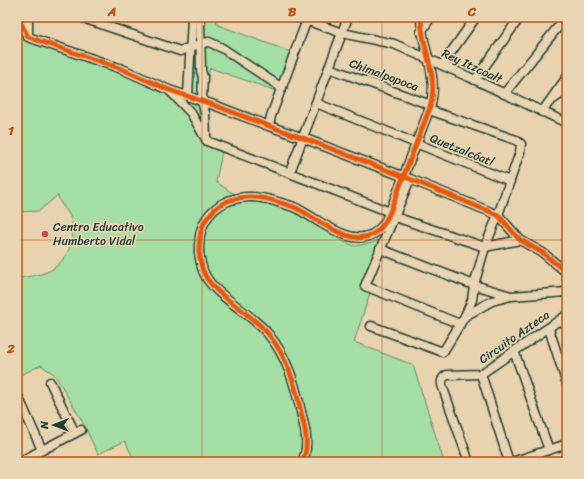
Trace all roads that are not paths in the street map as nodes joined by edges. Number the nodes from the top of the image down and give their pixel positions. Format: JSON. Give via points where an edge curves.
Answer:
{"nodes":[{"id":1,"x":18,"y":17,"type":"edge"},
{"id":2,"x":28,"y":17,"type":"edge"},
{"id":3,"x":80,"y":17,"type":"edge"},
{"id":4,"x":192,"y":17,"type":"edge"},
{"id":5,"x":200,"y":17,"type":"edge"},
{"id":6,"x":296,"y":17,"type":"edge"},
{"id":7,"x":348,"y":17,"type":"edge"},
{"id":8,"x":420,"y":17,"type":"edge"},
{"id":9,"x":431,"y":17,"type":"edge"},
{"id":10,"x":476,"y":17,"type":"edge"},
{"id":11,"x":520,"y":17,"type":"edge"},
{"id":12,"x":566,"y":17,"type":"edge"},
{"id":13,"x":307,"y":19,"type":"edge"},
{"id":14,"x":421,"y":32,"type":"junction"},
{"id":15,"x":342,"y":33,"type":"junction"},
{"id":16,"x":28,"y":37,"type":"junction"},
{"id":17,"x":202,"y":42,"type":"junction"},
{"id":18,"x":190,"y":47,"type":"junction"},
{"id":19,"x":428,"y":59,"type":"junction"},
{"id":20,"x":442,"y":65,"type":"junction"},
{"id":21,"x":329,"y":68,"type":"junction"},
{"id":22,"x":567,"y":77,"type":"edge"},
{"id":23,"x":474,"y":80,"type":"junction"},
{"id":24,"x":282,"y":88,"type":"junction"},
{"id":25,"x":169,"y":90,"type":"junction"},
{"id":26,"x":567,"y":90,"type":"edge"},
{"id":27,"x":504,"y":94,"type":"junction"},
{"id":28,"x":188,"y":96,"type":"junction"},
{"id":29,"x":202,"y":101,"type":"junction"},
{"id":30,"x":549,"y":102,"type":"junction"},
{"id":31,"x":316,"y":103,"type":"junction"},
{"id":32,"x":430,"y":108,"type":"junction"},
{"id":33,"x":542,"y":112,"type":"junction"},
{"id":34,"x":567,"y":123,"type":"edge"},
{"id":35,"x":269,"y":126,"type":"junction"},
{"id":36,"x":303,"y":138,"type":"junction"},
{"id":37,"x":207,"y":141,"type":"junction"},
{"id":38,"x":416,"y":143,"type":"junction"},
{"id":39,"x":290,"y":172,"type":"junction"},
{"id":40,"x":406,"y":178,"type":"junction"},
{"id":41,"x":510,"y":181,"type":"junction"},
{"id":42,"x":392,"y":214,"type":"junction"},
{"id":43,"x":498,"y":215,"type":"junction"},
{"id":44,"x":520,"y":240,"type":"junction"},
{"id":45,"x":485,"y":248,"type":"junction"},
{"id":46,"x":380,"y":249,"type":"junction"},
{"id":47,"x":567,"y":272,"type":"edge"},
{"id":48,"x":567,"y":278,"type":"edge"},
{"id":49,"x":474,"y":285,"type":"junction"},
{"id":50,"x":567,"y":292,"type":"edge"},
{"id":51,"x":511,"y":296,"type":"junction"},
{"id":52,"x":465,"y":316,"type":"junction"},
{"id":53,"x":565,"y":320,"type":"edge"},
{"id":54,"x":460,"y":324,"type":"junction"},
{"id":55,"x":371,"y":326,"type":"dead end"},
{"id":56,"x":549,"y":329,"type":"junction"},
{"id":57,"x":514,"y":351,"type":"junction"},
{"id":58,"x":481,"y":374,"type":"junction"},
{"id":59,"x":50,"y":382,"type":"dead end"},
{"id":60,"x":567,"y":384,"type":"edge"},
{"id":61,"x":17,"y":394,"type":"edge"},
{"id":62,"x":567,"y":444,"type":"edge"},
{"id":63,"x":42,"y":450,"type":"junction"},
{"id":64,"x":549,"y":450,"type":"junction"},
{"id":65,"x":19,"y":462,"type":"edge"},
{"id":66,"x":302,"y":462,"type":"edge"},
{"id":67,"x":469,"y":462,"type":"edge"},
{"id":68,"x":509,"y":462,"type":"edge"},
{"id":69,"x":512,"y":462,"type":"edge"}],
"edges":[{"from":1,"to":16,"type":"street"},
{"from":2,"to":16,"type":"street"},
{"from":3,"to":18,"type":"street","via":[[180,51]]},
{"from":4,"to":18,"type":"street"},
{"from":5,"to":17,"type":"street"},
{"from":6,"to":13,"type":"street","name":"Rey Itzcoalt"},
{"from":7,"to":15,"type":"street"},
{"from":8,"to":14,"type":"street"},
{"from":9,"to":14,"type":"street"},
{"from":10,"to":20,"type":"street"},
{"from":11,"to":23,"type":"street"},
{"from":12,"to":27,"type":"street"},
{"from":13,"to":15,"type":"street","name":"Rey Itzcoalt"},
{"from":13,"to":24,"type":"street"},
{"from":14,"to":19,"type":"street"},
{"from":15,"to":19,"type":"street","name":"Rey Itzcoalt","via":[[394,44]]},
{"from":15,"to":21,"type":"street"},
{"from":16,"to":25,"type":"street","via":[[122,69]]},
{"from":17,"to":18,"type":"street"},
{"from":17,"to":24,"type":"street","via":[[209,42],[222,48]]},
{"from":17,"to":29,"type":"street"},
{"from":18,"to":28,"type":"street"},
{"from":19,"to":20,"type":"street","name":"Rey Itzcoalt"},
{"from":19,"to":32,"type":"street","via":[[434,85]]},
{"from":20,"to":23,"type":"street","name":"Rey Itzcoalt"},
{"from":21,"to":31,"type":"street"},
{"from":21,"to":32,"type":"street","name":"Chimalpopoca"},
{"from":22,"to":30,"type":"street"},
{"from":23,"to":27,"type":"street","name":"Rey Itzcoalt"},
{"from":24,"to":35,"type":"street"},
{"from":25,"to":28,"type":"street"},
{"from":25,"to":37,"type":"street","via":[[191,113]]},
{"from":26,"to":30,"type":"street"},
{"from":27,"to":33,"type":"street","name":"Rey Itzcoalt"},
{"from":28,"to":29,"type":"street"},
{"from":29,"to":35,"type":"street"},
{"from":29,"to":37,"type":"street"},
{"from":30,"to":33,"type":"street"},
{"from":31,"to":36,"type":"street"},
{"from":31,"to":38,"type":"street","name":"Quetzalcóatl"},
{"from":32,"to":38,"type":"street"},
{"from":32,"to":41,"type":"street","name":"Chimalpopoca","via":[[521,144]]},
{"from":33,"to":34,"type":"street","name":"Rey Itzcoalt"},
{"from":35,"to":36,"type":"street"},
{"from":36,"to":39,"type":"street"},
{"from":36,"to":40,"type":"street"},
{"from":37,"to":39,"type":"street"},
{"from":38,"to":40,"type":"street"},
{"from":38,"to":41,"type":"street","name":"Quetzalcóatl"},
{"from":39,"to":42,"type":"street"},
{"from":40,"to":42,"type":"street"},
{"from":40,"to":43,"type":"street"},
{"from":41,"to":43,"type":"street"},
{"from":42,"to":45,"type":"street"},
{"from":42,"to":46,"type":"street"},
{"from":42,"to":66,"type":"street","via":[[375,233],[356,238],[344,236],[296,208],[265,198],[241,197],[220,204],[208,215],[201,229],[200,262],[205,276],[216,289],[268,334],[290,369],[306,439]]},
{"from":43,"to":44,"type":"street"},
{"from":43,"to":45,"type":"street"},
{"from":44,"to":45,"type":"street"},
{"from":44,"to":47,"type":"street","via":[[543,253]]},
{"from":45,"to":49,"type":"street"},
{"from":46,"to":49,"type":"street"},
{"from":46,"to":54,"type":"street","via":[[365,286]]},
{"from":47,"to":48,"type":"street"},
{"from":49,"to":51,"type":"street"},
{"from":49,"to":52,"type":"street","via":[[472,300]]},
{"from":50,"to":51,"type":"street"},
{"from":51,"to":52,"type":"street","via":[[492,301]]},
{"from":52,"to":54,"type":"street"},
{"from":53,"to":56,"type":"street","name":"Circuito Azteca"},
{"from":54,"to":55,"type":"street","via":[[443,352]]},
{"from":56,"to":57,"type":"street","name":"Circuito Azteca"},
{"from":56,"to":60,"type":"street"},
{"from":57,"to":58,"type":"street","name":"Circuito Azteca"},
{"from":57,"to":64,"type":"street"},
{"from":58,"to":67,"type":"street","name":"Circuito Azteca","via":[[447,375],[442,380]]},
{"from":58,"to":68,"type":"street"},
{"from":59,"to":63,"type":"street","via":[[78,431]]},
{"from":61,"to":63,"type":"street"},
{"from":62,"to":64,"type":"street"},
{"from":63,"to":65,"type":"street"},
{"from":64,"to":69,"type":"street"}]}
